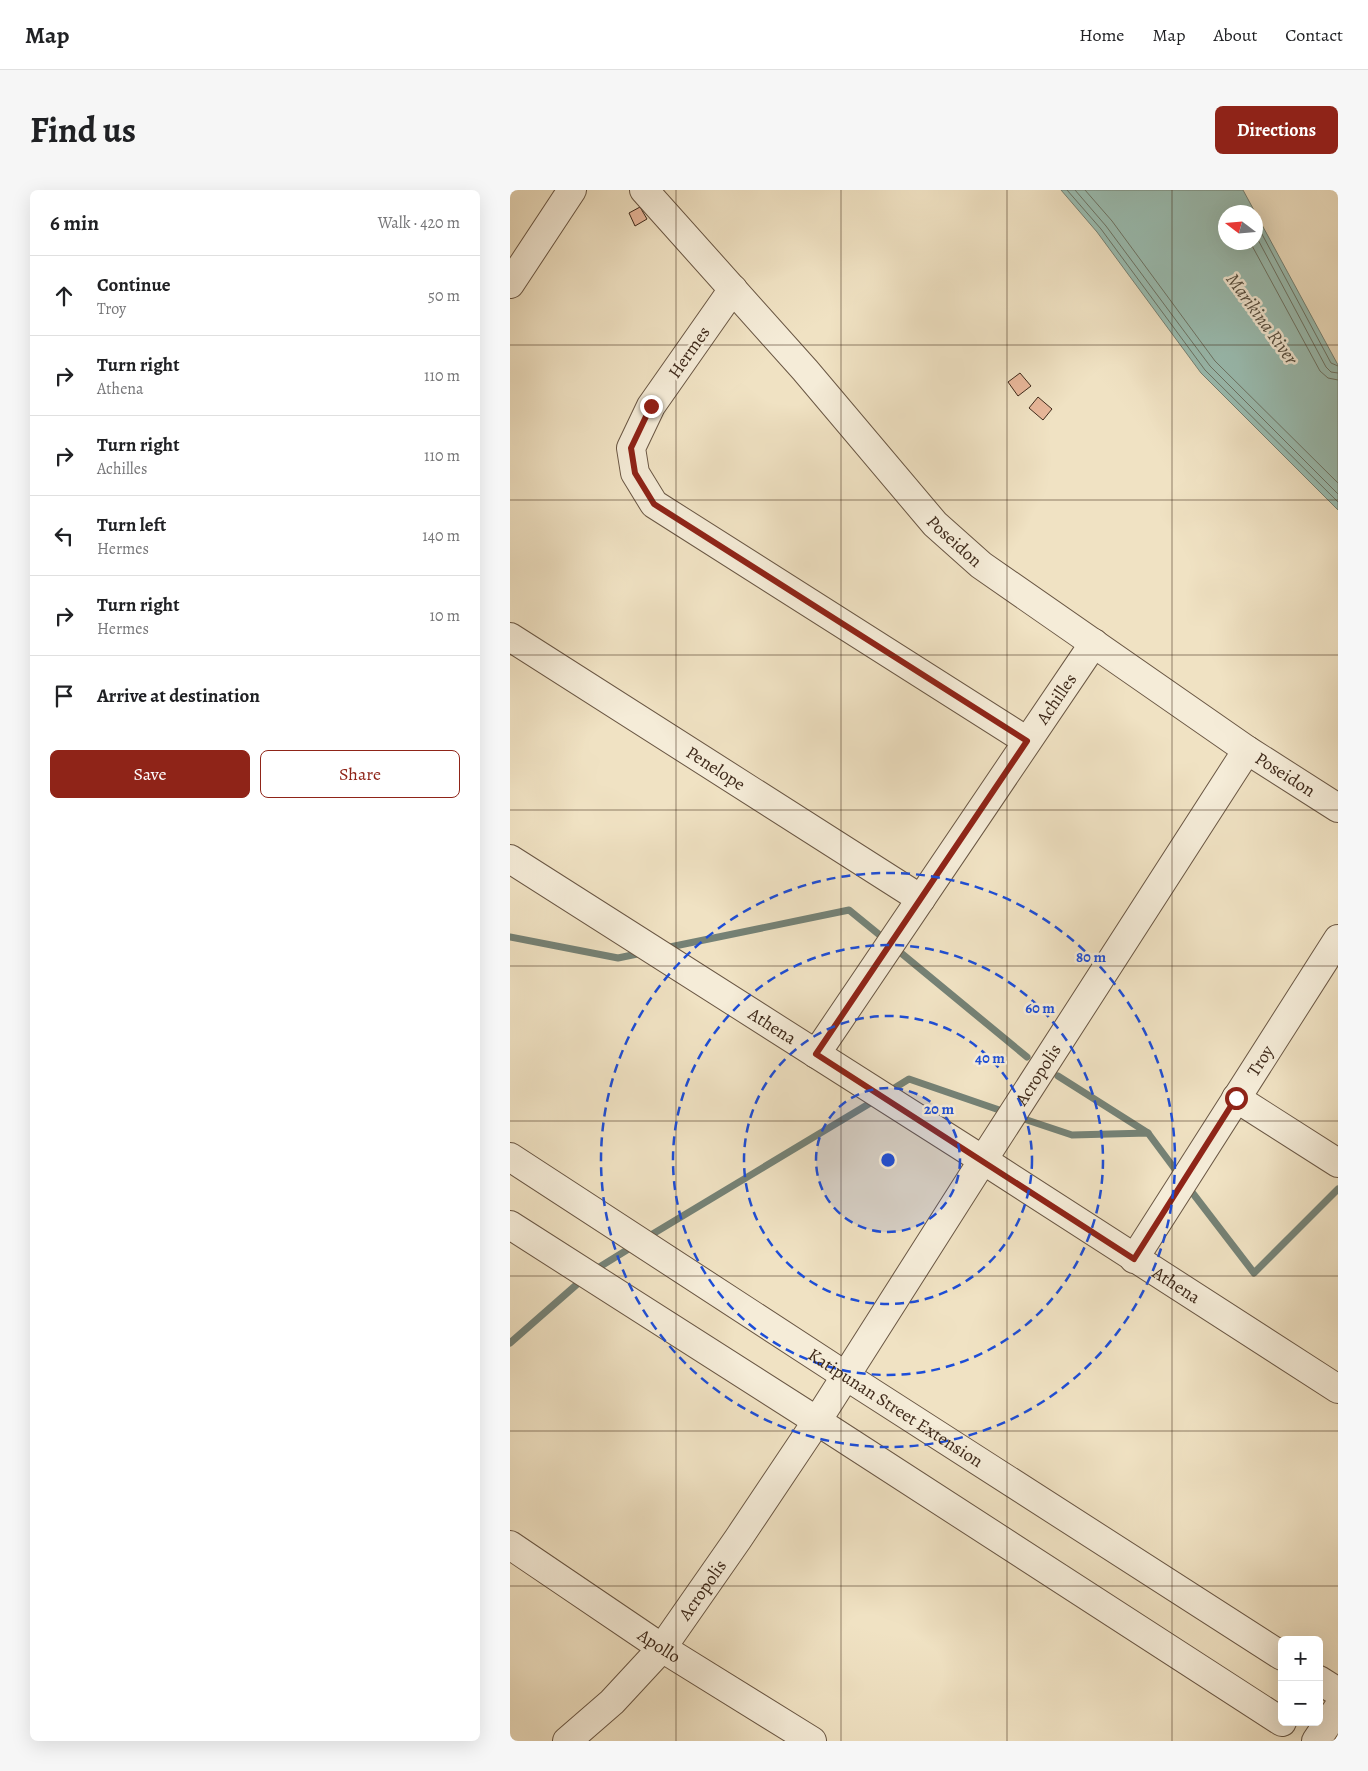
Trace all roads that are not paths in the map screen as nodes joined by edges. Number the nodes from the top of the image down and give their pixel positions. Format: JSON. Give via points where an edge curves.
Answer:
{"nodes":[{"id":1,"x":572,"y":190,"type":"edge"},
{"id":2,"x":644,"y":190,"type":"edge"},
{"id":3,"x":510,"y":284,"type":"edge"},
{"id":4,"x":732,"y":289,"type":"junction"},
{"id":5,"x":510,"y":636,"type":"edge"},
{"id":6,"x":1094,"y":643,"type":"junction"},
{"id":7,"x":1027,"y":741,"type":"junction"},
{"id":8,"x":1247,"y":750,"type":"junction"},
{"id":9,"x":1338,"y":808,"type":"edge"},
{"id":10,"x":510,"y":859,"type":"edge"},
{"id":11,"x":921,"y":899,"type":"junction"},
{"id":12,"x":1338,"y":939,"type":"edge"},
{"id":13,"x":816,"y":1054,"type":"junction"},
{"id":14,"x":1236,"y":1098,"type":"junction"},
{"id":15,"x":510,"y":1157,"type":"edge"},
{"id":16,"x":982,"y":1160,"type":"junction"},
{"id":17,"x":1338,"y":1163,"type":"edge"},
{"id":18,"x":510,"y":1225,"type":"edge"},
{"id":19,"x":1134,"y":1259,"type":"junction"},
{"id":20,"x":846,"y":1376,"type":"junction"},
{"id":21,"x":1338,"y":1389,"type":"edge"},
{"id":22,"x":817,"y":1421,"type":"junction"},
{"id":23,"x":510,"y":1545,"type":"edge"},
{"id":24,"x":662,"y":1648,"type":"junction"},
{"id":25,"x":1278,"y":1653,"type":"edge"},
{"id":26,"x":1321,"y":1681,"type":"edge"},
{"id":27,"x":1338,"y":1692,"type":"edge"},
{"id":28,"x":1338,"y":1708,"type":"edge"},
{"id":29,"x":1278,"y":1719,"type":"edge"},
{"id":30,"x":1288,"y":1726,"type":"edge"},
{"id":31,"x":567,"y":1741,"type":"edge"},
{"id":32,"x":812,"y":1741,"type":"edge"},
{"id":33,"x":1312,"y":1741,"type":"edge"},
{"id":34,"x":1316,"y":1741,"type":"edge"}],
"edges":[{"from":1,"to":3,"type":"street"},
{"from":2,"to":4,"type":"street","name":"Poseidon"},
{"from":4,"to":6,"type":"street","name":"Poseidon","via":[[935,524],[981,566]]},
{"from":4,"to":7,"type":"street","name":"Hermes","via":[[651,406],[631,448],[635,473],[654,504]]},
{"from":5,"to":11,"type":"street","name":"Penelope"},
{"from":6,"to":7,"type":"street","name":"Achilles"},
{"from":6,"to":8,"type":"street","name":"Poseidon"},
{"from":7,"to":11,"type":"street","name":"Achilles"},
{"from":8,"to":9,"type":"street","name":"Poseidon"},
{"from":8,"to":16,"type":"street","name":"Acropolis"},
{"from":10,"to":13,"type":"street","name":"Athena"},
{"from":11,"to":13,"type":"street","name":"Achilles"},
{"from":12,"to":14,"type":"street","name":"Troy"},
{"from":13,"to":16,"type":"street","name":"Athena"},
{"from":14,"to":17,"type":"street"},
{"from":14,"to":19,"type":"street","name":"Troy"},
{"from":15,"to":20,"type":"street","name":"Katipunan Street Extension"},
{"from":16,"to":19,"type":"street","name":"Athena"},
{"from":16,"to":20,"type":"street","name":"Acropolis"},
{"from":18,"to":22,"type":"street"},
{"from":19,"to":21,"type":"street","name":"Athena"},
{"from":20,"to":22,"type":"street","name":"Acropolis"},
{"from":20,"to":25,"type":"street","name":"Katipunan Street Extension"},
{"from":22,"to":24,"type":"street","name":"Acropolis"},
{"from":22,"to":29,"type":"street"},
{"from":23,"to":24,"type":"street","name":"Apollo"},
{"from":24,"to":31,"type":"street","name":"Acropolis","via":[[612,1702]]},
{"from":24,"to":32,"type":"street","name":"Apollo"},
{"from":26,"to":27,"type":"street"},
{"from":28,"to":34,"type":"street"},
{"from":30,"to":33,"type":"street"}]}
